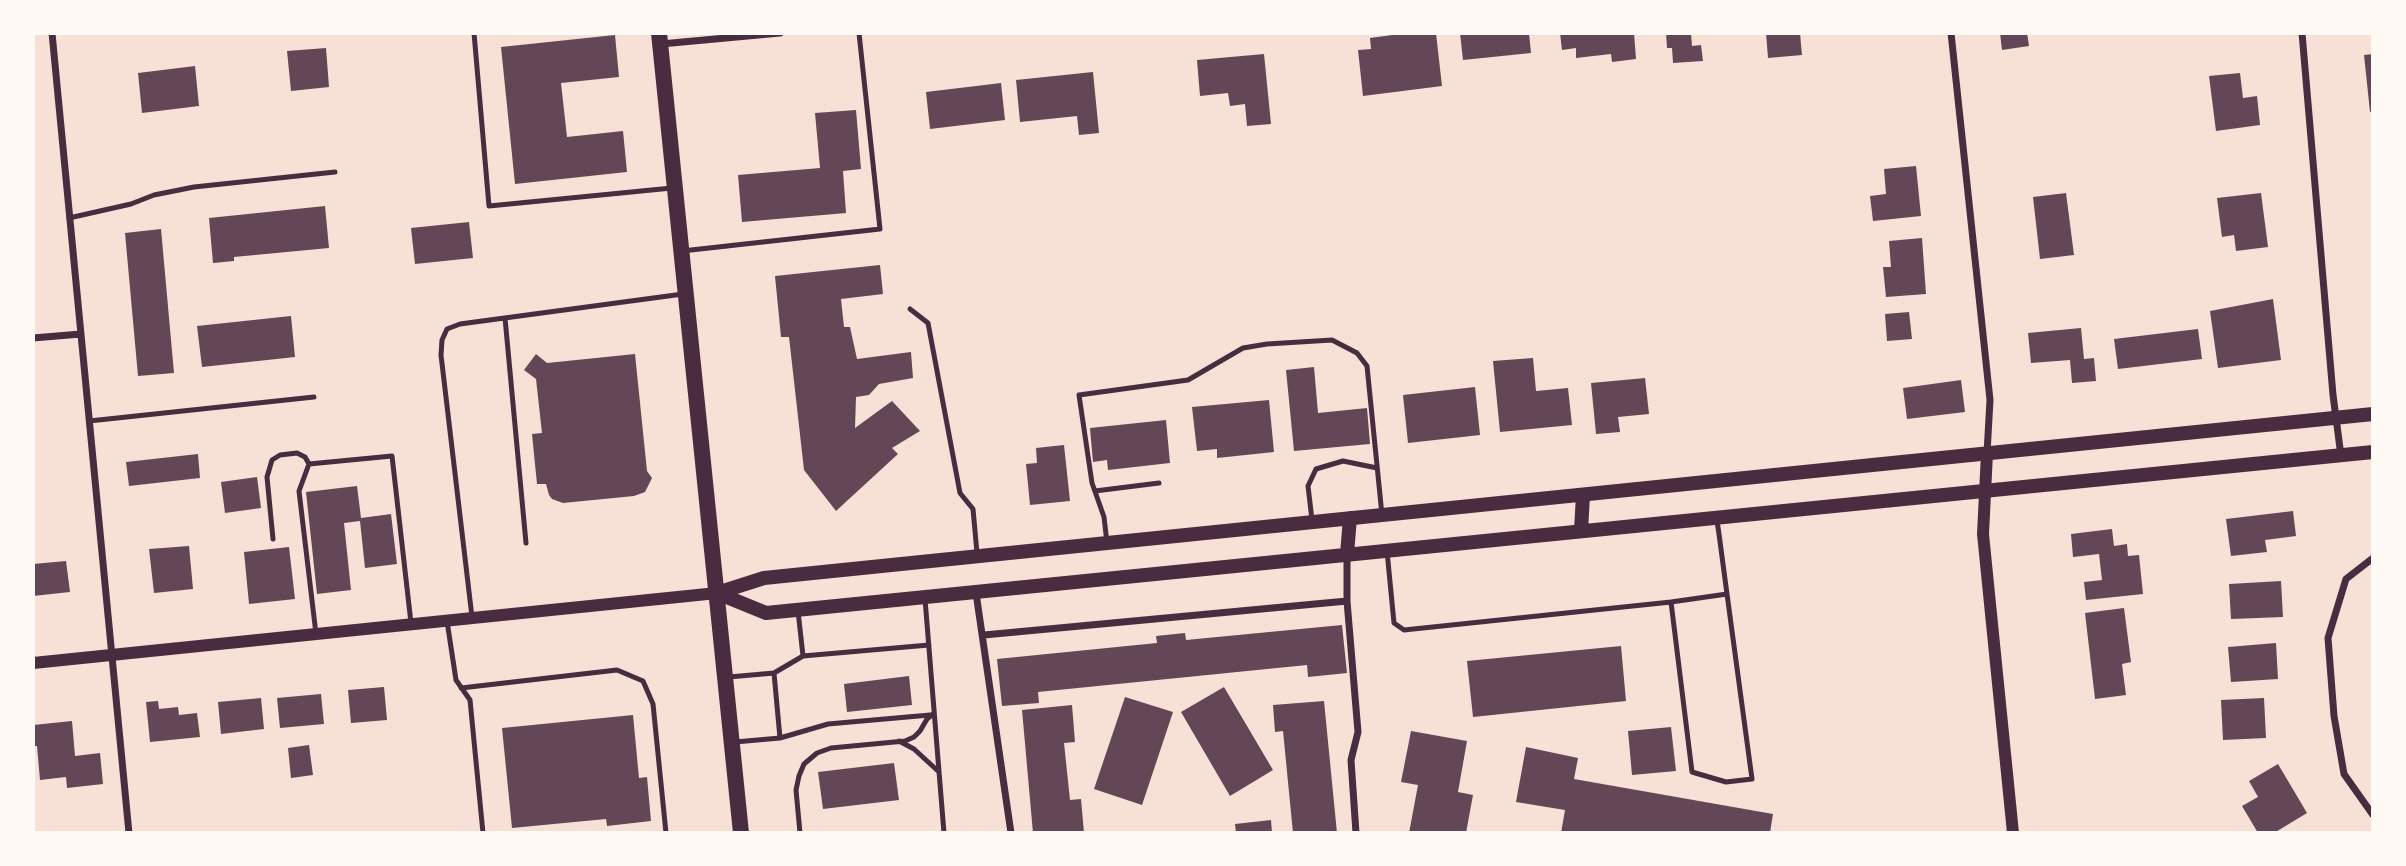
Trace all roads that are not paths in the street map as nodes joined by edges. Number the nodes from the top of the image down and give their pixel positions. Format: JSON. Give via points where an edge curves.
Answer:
{"nodes":[{"id":1,"x":52,"y":33,"type":"edge"},
{"id":2,"x":474,"y":33,"type":"edge"},
{"id":3,"x":780,"y":33,"type":"edge"},
{"id":4,"x":859,"y":33,"type":"edge"},
{"id":5,"x":1951,"y":33,"type":"edge"},
{"id":6,"x":2302,"y":33,"type":"edge"},
{"id":7,"x":660,"y":39,"type":"edge"},
{"id":8,"x":335,"y":172,"type":"dead end"},
{"id":9,"x":675,"y":188,"type":"junction"},
{"id":10,"x":69,"y":218,"type":"junction"},
{"id":11,"x":682,"y":251,"type":"junction"},
{"id":12,"x":686,"y":294,"type":"junction"},
{"id":13,"x":910,"y":309,"type":"dead end"},
{"id":14,"x":505,"y":318,"type":"junction"},
{"id":15,"x":81,"y":334,"type":"junction"},
{"id":16,"x":33,"y":338,"type":"edge"},
{"id":17,"x":314,"y":397,"type":"dead end"},
{"id":18,"x":2373,"y":414,"type":"edge"},
{"id":19,"x":2336,"y":418,"type":"junction"},
{"id":20,"x":89,"y":421,"type":"junction"},
{"id":21,"x":2373,"y":452,"type":"edge"},
{"id":22,"x":1987,"y":453,"type":"junction"},
{"id":23,"x":2341,"y":456,"type":"junction"},
{"id":24,"x":309,"y":464,"type":"junction"},
{"id":25,"x":1377,"y":468,"type":"junction"},
{"id":26,"x":1159,"y":483,"type":"dead end"},
{"id":27,"x":1095,"y":491,"type":"junction"},
{"id":28,"x":1985,"y":492,"type":"junction"},
{"id":29,"x":1584,"y":495,"type":"junction"},
{"id":30,"x":1382,"y":515,"type":"junction"},
{"id":31,"x":1717,"y":517,"type":"junction"},
{"id":32,"x":1350,"y":518,"type":"junction"},
{"id":33,"x":1312,"y":522,"type":"junction"},
{"id":34,"x":1581,"y":531,"type":"junction"},
{"id":35,"x":274,"y":539,"type":"dead end"},
{"id":36,"x":526,"y":543,"type":"dead end"},
{"id":37,"x":1108,"y":543,"type":"junction"},
{"id":38,"x":1387,"y":550,"type":"junction"},
{"id":39,"x":1348,"y":554,"type":"junction"},
{"id":40,"x":977,"y":556,"type":"junction"},
{"id":41,"x":2373,"y":558,"type":"edge"},
{"id":42,"x":976,"y":592,"type":"junction"},
{"id":43,"x":717,"y":593,"type":"junction"},
{"id":44,"x":1727,"y":594,"type":"junction"},
{"id":45,"x":925,"y":597,"type":"junction"},
{"id":46,"x":1347,"y":601,"type":"junction"},
{"id":47,"x":1671,"y":601,"type":"junction"},
{"id":48,"x":798,"y":610,"type":"junction"},
{"id":49,"x":472,"y":618,"type":"junction"},
{"id":50,"x":447,"y":621,"type":"junction"},
{"id":51,"x":411,"y":625,"type":"junction"},
{"id":52,"x":316,"y":634,"type":"junction"},
{"id":53,"x":984,"y":635,"type":"junction"},
{"id":54,"x":929,"y":645,"type":"junction"},
{"id":55,"x":112,"y":654,"type":"junction"},
{"id":56,"x":803,"y":656,"type":"junction"},
{"id":57,"x":33,"y":663,"type":"edge"},
{"id":58,"x":774,"y":673,"type":"junction"},
{"id":59,"x":725,"y":678,"type":"junction"},
{"id":60,"x":461,"y":688,"type":"junction"},
{"id":61,"x":933,"y":714,"type":"junction"},
{"id":62,"x":780,"y":738,"type":"junction"},
{"id":63,"x":898,"y":741,"type":"junction"},
{"id":64,"x":732,"y":743,"type":"junction"},
{"id":65,"x":938,"y":771,"type":"junction"},
{"id":66,"x":2373,"y":815,"type":"edge"},
{"id":67,"x":129,"y":833,"type":"edge"},
{"id":68,"x":483,"y":833,"type":"edge"},
{"id":69,"x":666,"y":833,"type":"edge"},
{"id":70,"x":741,"y":833,"type":"edge"},
{"id":71,"x":800,"y":833,"type":"edge"},
{"id":72,"x":944,"y":833,"type":"edge"},
{"id":73,"x":1012,"y":833,"type":"edge"},
{"id":74,"x":1356,"y":833,"type":"edge"},
{"id":75,"x":2013,"y":833,"type":"edge"}],
"edges":[{"from":1,"to":10,"type":"street"},
{"from":2,"to":9,"type":"lane","via":[[489,205]]},
{"from":3,"to":7,"type":"street"},
{"from":4,"to":11,"type":"lane","via":[[880,229]]},
{"from":5,"to":22,"type":"street","via":[[1990,400]]},
{"from":6,"to":19,"type":"street"},
{"from":7,"to":9,"type":"main road"},
{"from":8,"to":10,"type":"lane","via":[[194,187]]},
{"from":9,"to":11,"type":"main road"},
{"from":10,"to":15,"type":"street"},
{"from":11,"to":12,"type":"main road"},
{"from":12,"to":14,"type":"lane"},
{"from":12,"to":43,"type":"main road"},
{"from":13,"to":40,"type":"lane","via":[[928,323],[960,493],[973,509]]},
{"from":14,"to":36,"type":"lane"},
{"from":14,"to":49,"type":"lane","via":[[460,324],[447,329],[442,340]]},
{"from":15,"to":16,"type":"street"},
{"from":15,"to":20,"type":"street"},
{"from":17,"to":20,"type":"lane"},
{"from":18,"to":19,"type":"main road"},
{"from":19,"to":22,"type":"main road"},
{"from":19,"to":23,"type":"street"},
{"from":20,"to":55,"type":"street"},
{"from":21,"to":23,"type":"main road"},
{"from":22,"to":28,"type":"street"},
{"from":22,"to":29,"type":"main road"},
{"from":23,"to":28,"type":"main road"},
{"from":24,"to":35,"type":"lane","via":[[296,453],[272,460],[267,477]]},
{"from":24,"to":51,"type":"lane","via":[[392,456]]},
{"from":24,"to":52,"type":"lane","via":[[299,491]]},
{"from":25,"to":27,"type":"lane","via":[[1367,366],[1357,353],[1332,340],[1267,344],[1243,348],[1188,380],[1079,395]]},
{"from":25,"to":30,"type":"lane"},
{"from":25,"to":33,"type":"lane","via":[[1343,461],[1316,469],[1308,486]]},
{"from":26,"to":27,"type":"lane"},
{"from":27,"to":37,"type":"lane"},
{"from":28,"to":31,"type":"main road"},
{"from":28,"to":75,"type":"street","via":[[1983,534]]},
{"from":29,"to":30,"type":"main road"},
{"from":29,"to":34,"type":"main road"},
{"from":30,"to":32,"type":"main road"},
{"from":31,"to":34,"type":"main road"},
{"from":31,"to":44,"type":"lane"},
{"from":32,"to":33,"type":"main road"},
{"from":32,"to":39,"type":"main road"},
{"from":33,"to":37,"type":"main road"},
{"from":34,"to":38,"type":"main road"},
{"from":37,"to":40,"type":"main road"},
{"from":38,"to":39,"type":"main road"},
{"from":38,"to":47,"type":"lane","via":[[1394,623],[1404,630]]},
{"from":39,"to":42,"type":"main road"},
{"from":39,"to":46,"type":"street"},
{"from":40,"to":43,"type":"main road","via":[[764,578]]},
{"from":41,"to":66,"type":"street","via":[[2346,579],[2328,638],[2344,774]]},
{"from":42,"to":45,"type":"main road"},
{"from":42,"to":53,"type":"street"},
{"from":43,"to":48,"type":"main road","via":[[766,613]]},
{"from":43,"to":49,"type":"street"},
{"from":43,"to":59,"type":"main road"},
{"from":44,"to":47,"type":"lane"},
{"from":44,"to":47,"type":"lane","via":[[1752,779],[1726,782],[1692,772]]},
{"from":45,"to":48,"type":"main road"},
{"from":45,"to":54,"type":"lane"},
{"from":46,"to":53,"type":"street"},
{"from":46,"to":74,"type":"street","via":[[1358,732],[1351,760]]},
{"from":48,"to":56,"type":"lane"},
{"from":49,"to":50,"type":"street"},
{"from":50,"to":51,"type":"street"},
{"from":50,"to":60,"type":"lane"},
{"from":51,"to":52,"type":"street"},
{"from":52,"to":55,"type":"street"},
{"from":53,"to":73,"type":"street"},
{"from":54,"to":56,"type":"lane"},
{"from":54,"to":61,"type":"lane"},
{"from":55,"to":57,"type":"street"},
{"from":55,"to":67,"type":"street"},
{"from":56,"to":58,"type":"lane"},
{"from":58,"to":59,"type":"lane"},
{"from":58,"to":62,"type":"lane"},
{"from":59,"to":64,"type":"main road"},
{"from":60,"to":68,"type":"lane","via":[[470,700]]},
{"from":60,"to":69,"type":"lane","via":[[617,670],[643,681],[653,704]]},
{"from":61,"to":62,"type":"lane","via":[[828,724]]},
{"from":61,"to":63,"type":"lane","via":[[914,737]]},
{"from":61,"to":65,"type":"lane"},
{"from":62,"to":64,"type":"lane"},
{"from":63,"to":65,"type":"lane","via":[[914,748]]},
{"from":63,"to":71,"type":"lane","via":[[831,748],[804,764],[796,790]]},
{"from":64,"to":70,"type":"main road"},
{"from":65,"to":72,"type":"lane"}]}
